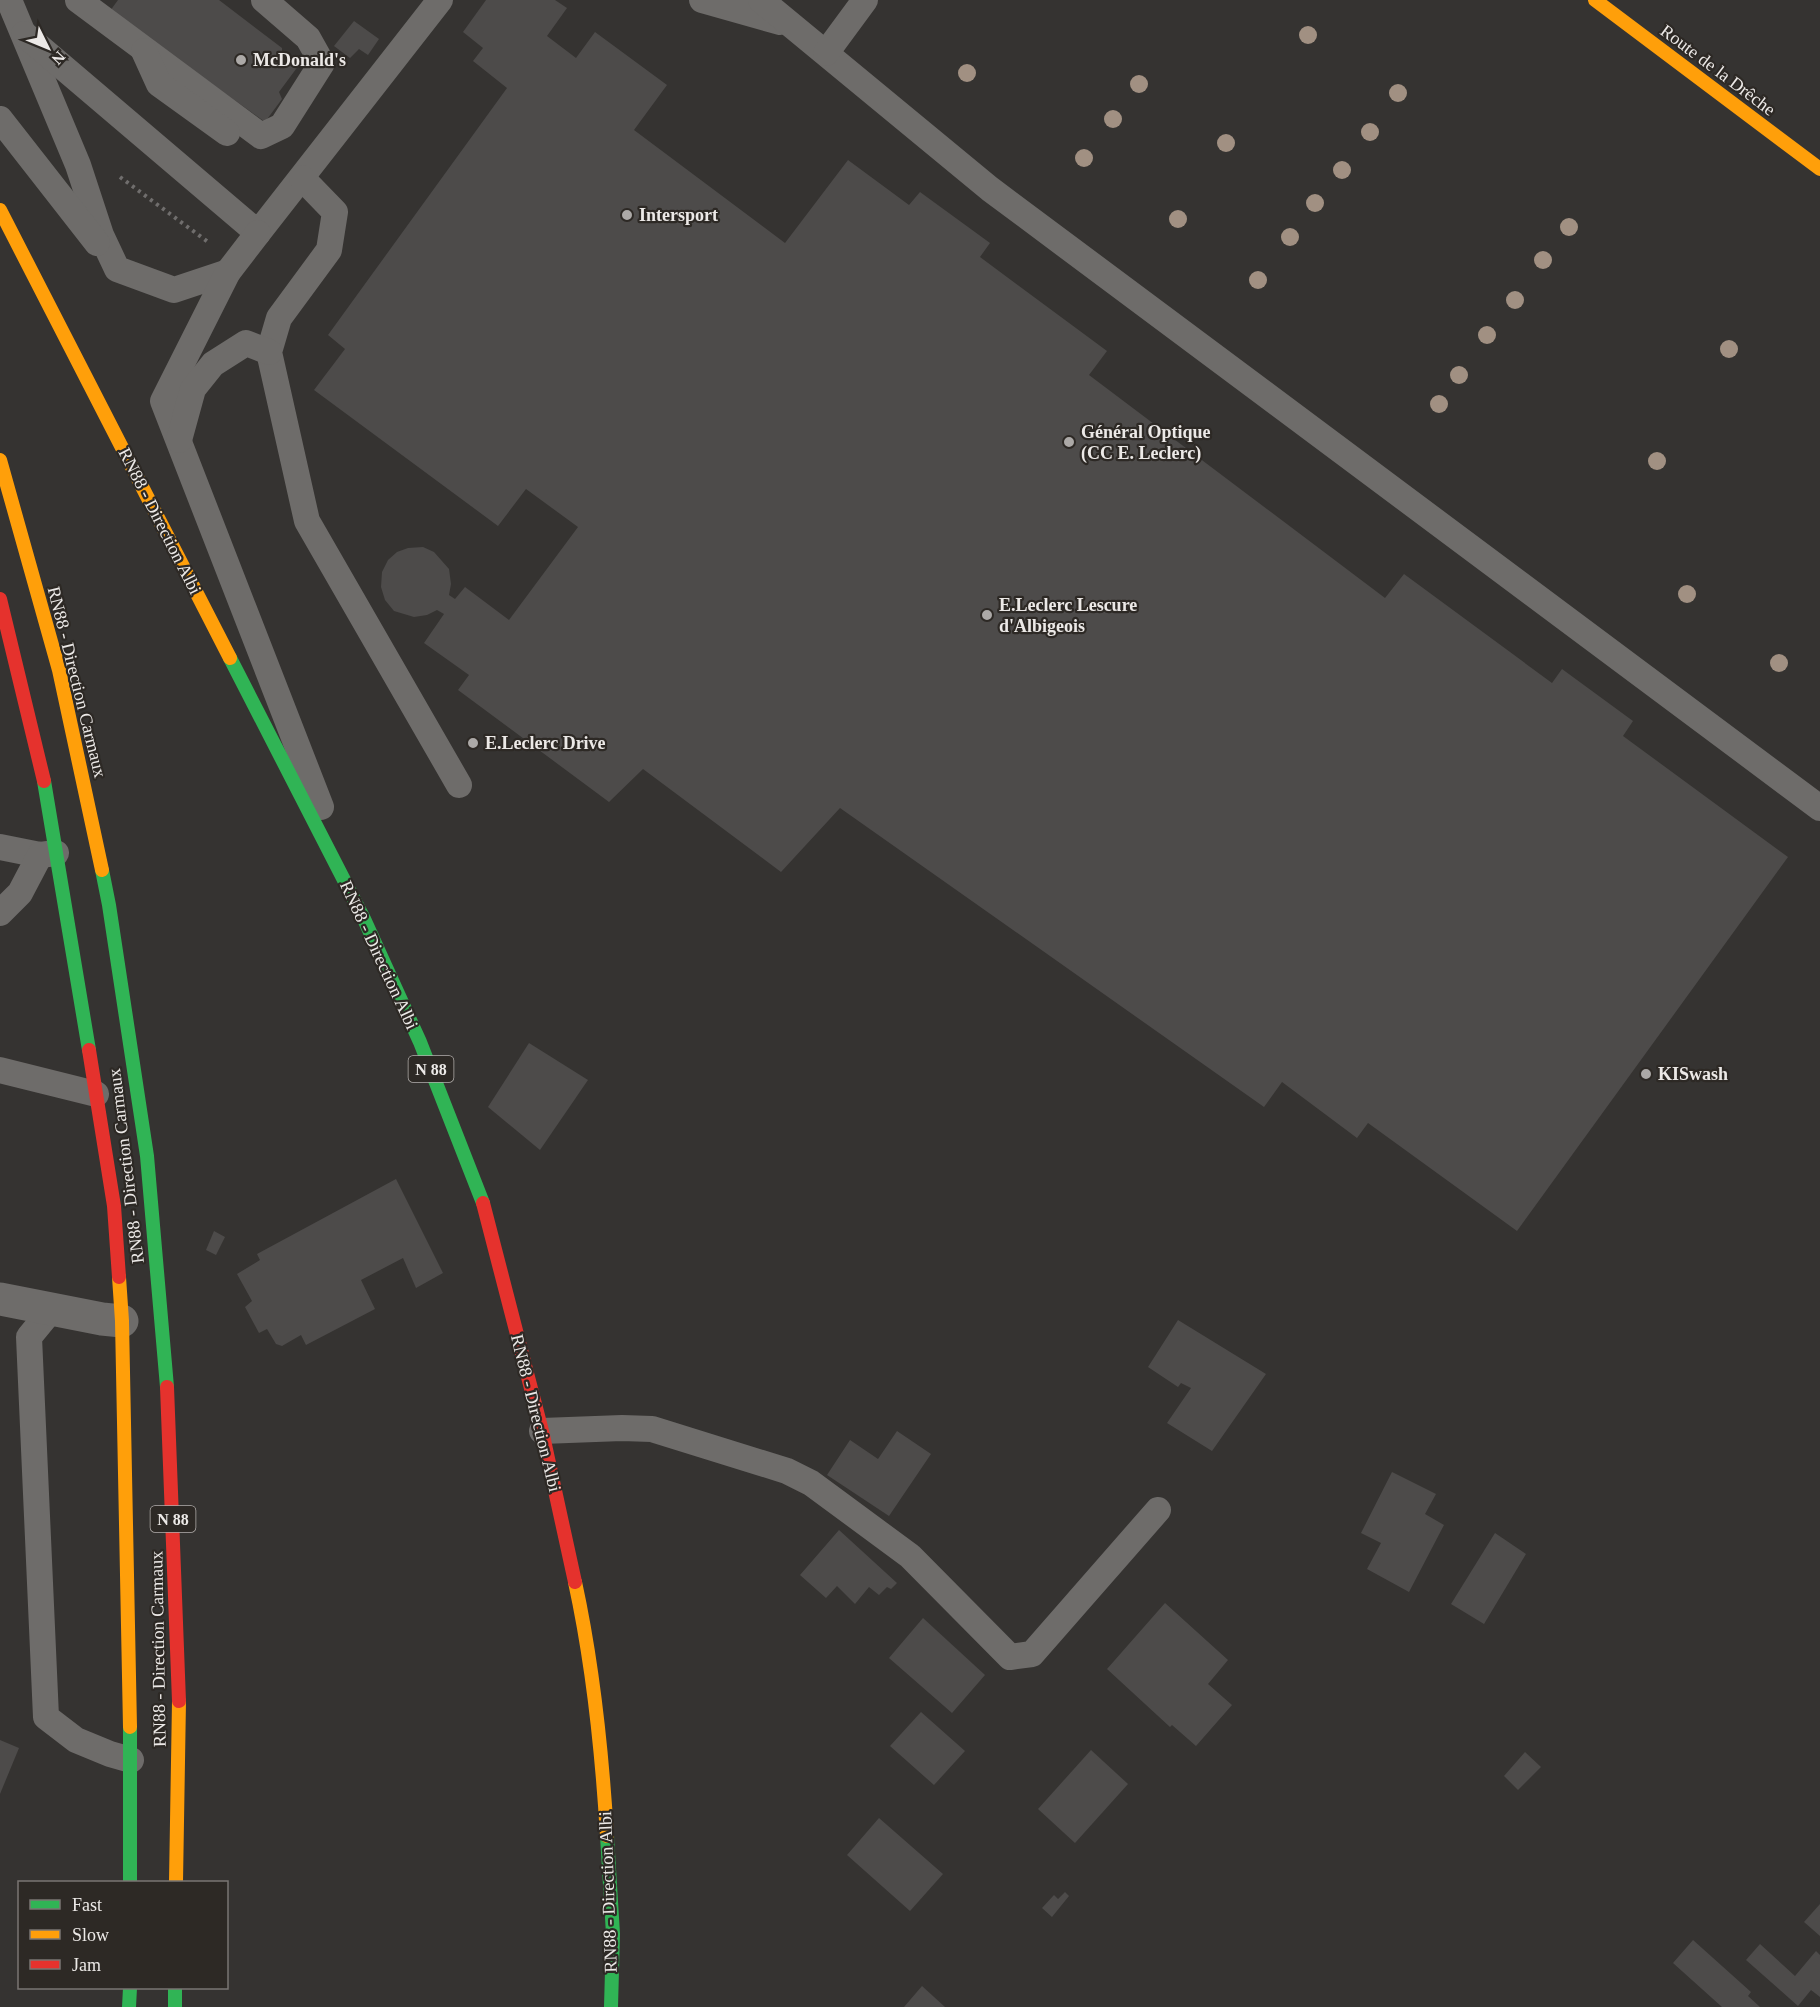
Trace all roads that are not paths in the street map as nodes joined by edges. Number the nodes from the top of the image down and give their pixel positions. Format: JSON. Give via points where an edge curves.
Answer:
{"nodes":[{"id":1,"x":9,"y":0,"type":"edge"},
{"id":2,"x":78,"y":0,"type":"edge"},
{"id":3,"x":264,"y":0,"type":"edge"},
{"id":4,"x":440,"y":0,"type":"edge"},
{"id":5,"x":702,"y":0,"type":"edge"},
{"id":6,"x":761,"y":0,"type":"edge"},
{"id":7,"x":865,"y":0,"type":"edge"},
{"id":8,"x":1595,"y":0,"type":"edge"},
{"id":9,"x":794,"y":26,"type":"junction"},
{"id":10,"x":24,"y":34,"type":"junction"},
{"id":11,"x":826,"y":53,"type":"junction"},
{"id":12,"x":0,"y":119,"type":"edge"},
{"id":13,"x":1820,"y":169,"type":"edge"},
{"id":14,"x":302,"y":178,"type":"junction"},
{"id":15,"x":0,"y":210,"type":"edge"},
{"id":16,"x":258,"y":233,"type":"junction"},
{"id":17,"x":232,"y":267,"type":"junction"},
{"id":18,"x":117,"y":269,"type":"junction"},
{"id":19,"x":269,"y":352,"type":"junction"},
{"id":20,"x":179,"y":440,"type":"junction"},
{"id":21,"x":0,"y":460,"type":"edge"},
{"id":22,"x":0,"y":599,"type":"edge"},
{"id":23,"x":8,"y":673,"type":"edge"},
{"id":24,"x":459,"y":785,"type":"dead end"},
{"id":25,"x":1820,"y":808,"type":"edge"},
{"id":26,"x":0,"y":847,"type":"edge"},
{"id":27,"x":48,"y":854,"type":"junction"},
{"id":28,"x":0,"y":913,"type":"edge"},
{"id":29,"x":364,"y":919,"type":"junction"},
{"id":30,"x":0,"y":1070,"type":"edge"},
{"id":31,"x":96,"y":1094,"type":"junction"},
{"id":32,"x":0,"y":1299,"type":"edge"},
{"id":33,"x":52,"y":1309,"type":"junction"},
{"id":34,"x":122,"y":1321,"type":"junction"},
{"id":35,"x":542,"y":1431,"type":"junction"},
{"id":36,"x":1158,"y":1510,"type":"dead end"},
{"id":37,"x":131,"y":1760,"type":"junction"},
{"id":38,"x":130,"y":1881,"type":"edge"},
{"id":39,"x":176,"y":1881,"type":"edge"},
{"id":40,"x":122,"y":1989,"type":"edge"},
{"id":41,"x":130,"y":1989,"type":"edge"},
{"id":42,"x":175,"y":1989,"type":"edge"},
{"id":43,"x":120,"y":2007,"type":"edge"},
{"id":44,"x":129,"y":2007,"type":"edge"},
{"id":45,"x":175,"y":2007,"type":"edge"},
{"id":46,"x":611,"y":2007,"type":"edge"}],
"edges":[{"from":1,"to":10,"type":"lane"},
{"from":2,"to":3,"type":"lane","via":[[261,136],[282,126],[322,63],[308,38]]},
{"from":4,"to":14,"type":"lane"},
{"from":5,"to":9,"type":"lane"},
{"from":6,"to":9,"type":"lane"},
{"from":7,"to":11,"type":"lane"},
{"from":8,"to":13,"type":"main road","name":"Route de la Drêche"},
{"from":9,"to":11,"type":"lane"},
{"from":10,"to":16,"type":"lane"},
{"from":10,"to":18,"type":"lane"},
{"from":11,"to":25,"type":"lane","via":[[990,189]]},
{"from":12,"to":18,"type":"lane"},
{"from":14,"to":16,"type":"lane"},
{"from":14,"to":19,"type":"lane","via":[[335,212],[329,250],[279,318]]},
{"from":15,"to":29,"type":"main road","name":"RN88 - Direction Albi","number":"N 88"},
{"from":16,"to":17,"type":"lane"},
{"from":17,"to":18,"type":"lane","via":[[174,290]]},
{"from":17,"to":20,"type":"lane","via":[[163,401]]},
{"from":19,"to":20,"type":"lane","via":[[246,343],[213,364],[194,389]]},
{"from":19,"to":24,"type":"lane","via":[[307,521]]},
{"from":20,"to":29,"type":"lane"},
{"from":21,"to":39,"type":"main road","name":"RN88 - Direction Carmaux","number":"N 88","via":[[58,670],[109,905],[147,1156],[169,1404],[179,1700]]},
{"from":22,"to":23,"type":"main road"},
{"from":23,"to":27,"type":"main road","via":[[40,760]]},
{"from":26,"to":27,"type":"lane"},
{"from":27,"to":28,"type":"lane"},
{"from":27,"to":31,"type":"main road"},
{"from":29,"to":35,"type":"main road","name":"RN88 - Direction Albi","number":"N 88","via":[[420,1042],[481,1195]]},
{"from":30,"to":31,"type":"lane"},
{"from":31,"to":34,"type":"main road","via":[[114,1206]]},
{"from":32,"to":33,"type":"street"},
{"from":33,"to":34,"type":"street"},
{"from":33,"to":37,"type":"lane","via":[[29,1337],[46,1717],[76,1740]]},
{"from":34,"to":37,"type":"main road"},
{"from":35,"to":36,"type":"lane","via":[[652,1429],[811,1483],[910,1556],[1010,1658],[1032,1654]]},
{"from":35,"to":46,"type":"main road","name":"RN88 - Direction Albi","number":"N 88","via":[[586,1631],[604,1785],[613,1934]]},
{"from":37,"to":38,"type":"main road"},
{"from":40,"to":43,"type":"street"},
{"from":41,"to":44,"type":"main road"},
{"from":42,"to":45,"type":"main road"}]}
